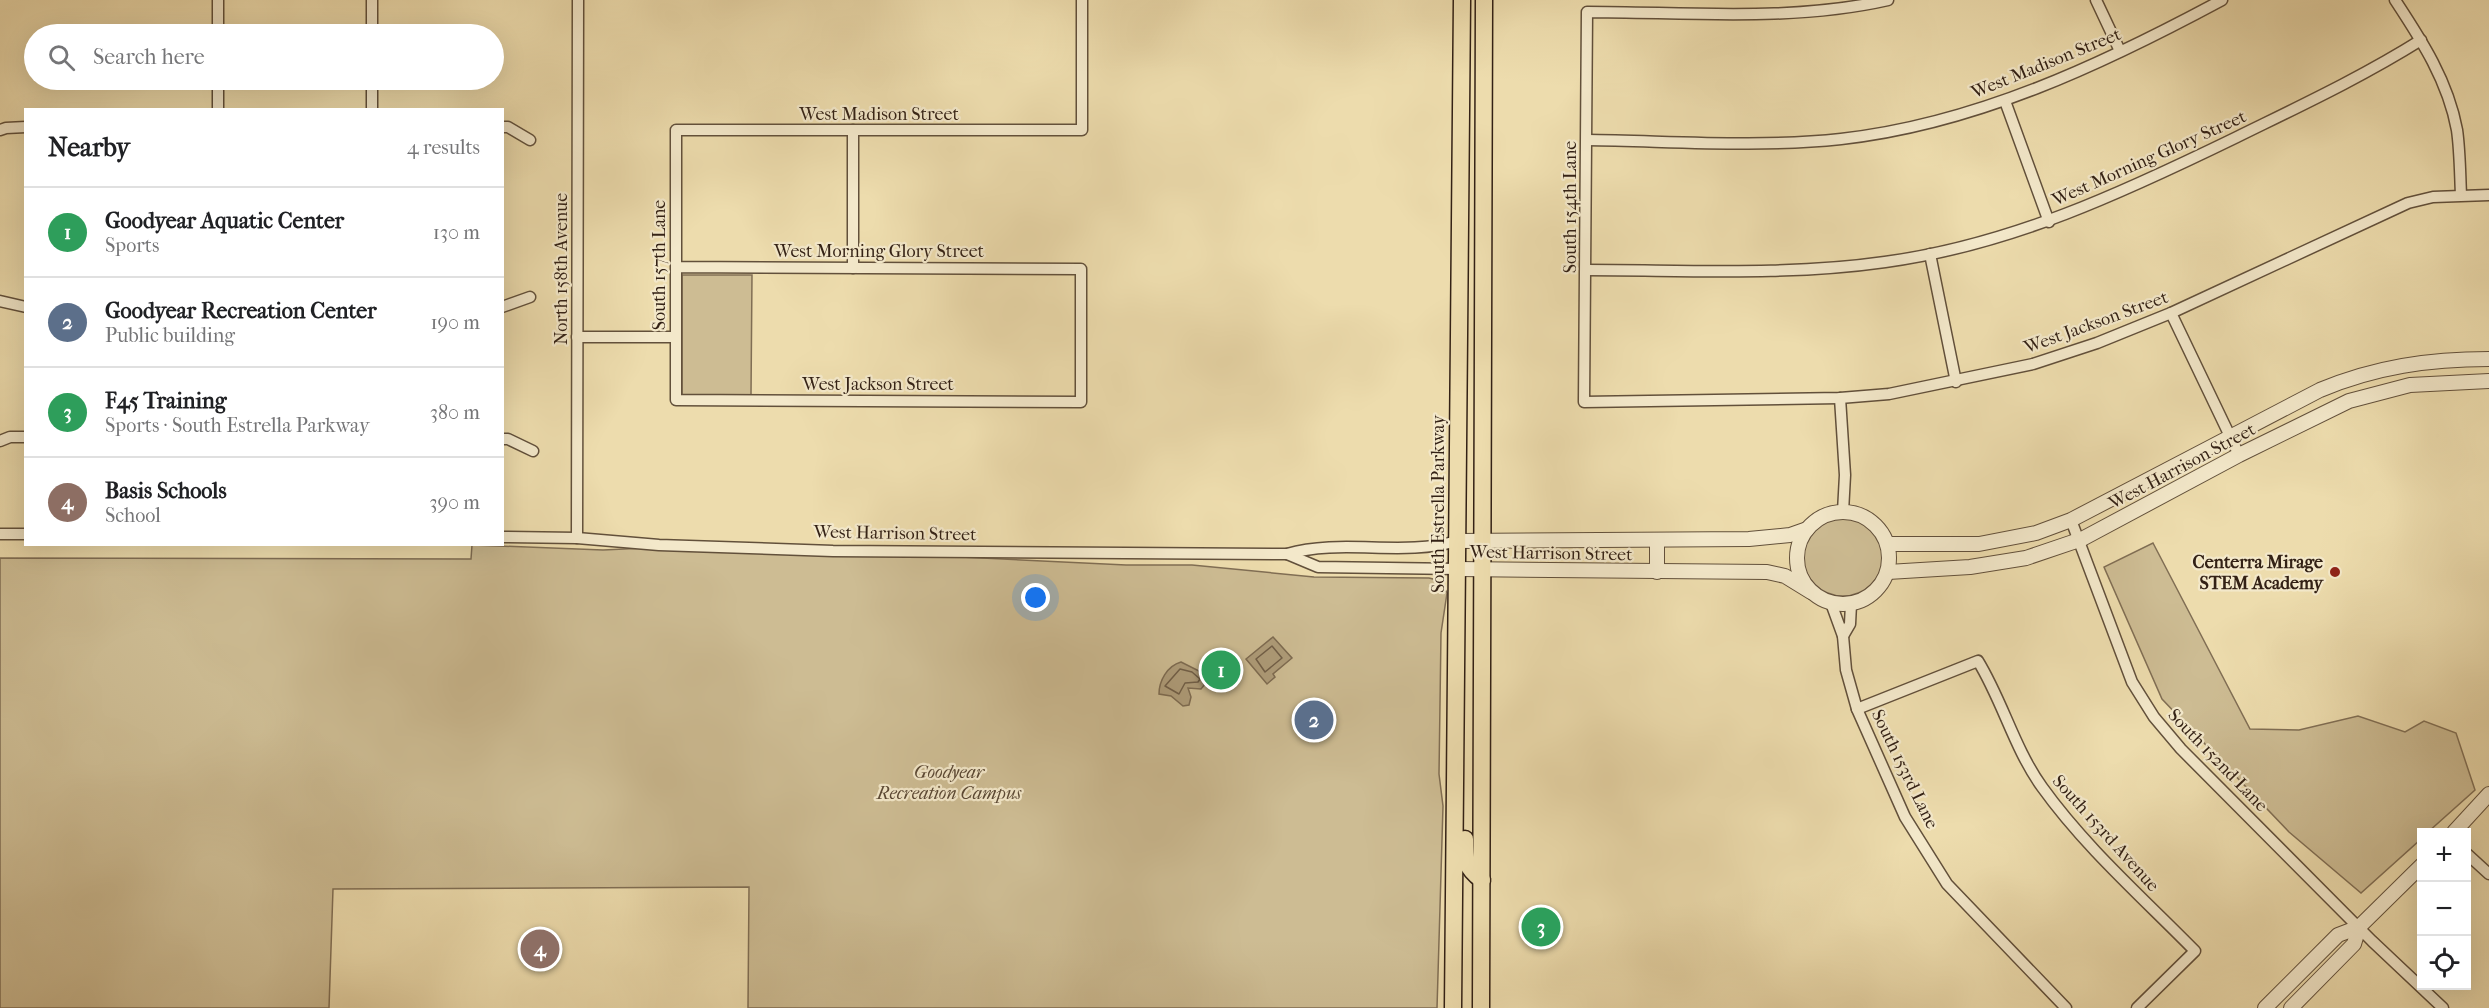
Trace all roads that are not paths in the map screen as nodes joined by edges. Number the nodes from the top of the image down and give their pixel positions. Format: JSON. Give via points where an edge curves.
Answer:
{"nodes":[{"id":1,"x":218,"y":0,"type":"edge"},
{"id":2,"x":372,"y":0,"type":"edge"},
{"id":3,"x":578,"y":0,"type":"edge"},
{"id":4,"x":1082,"y":0,"type":"edge"},
{"id":5,"x":1462,"y":0,"type":"edge"},
{"id":6,"x":1484,"y":0,"type":"edge"},
{"id":7,"x":1888,"y":0,"type":"edge"},
{"id":8,"x":2096,"y":0,"type":"edge"},
{"id":9,"x":2222,"y":0,"type":"edge"},
{"id":10,"x":2395,"y":0,"type":"edge"},
{"id":11,"x":218,"y":24,"type":"edge"},
{"id":12,"x":372,"y":24,"type":"edge"},
{"id":13,"x":2421,"y":40,"type":"junction"},
{"id":14,"x":2120,"y":51,"type":"junction"},
{"id":15,"x":218,"y":90,"type":"edge"},
{"id":16,"x":372,"y":90,"type":"edge"},
{"id":17,"x":2005,"y":101,"type":"junction"},
{"id":18,"x":218,"y":108,"type":"edge"},
{"id":19,"x":372,"y":108,"type":"edge"},
{"id":20,"x":504,"y":127,"type":"edge"},
{"id":21,"x":24,"y":128,"type":"edge"},
{"id":22,"x":0,"y":130,"type":"edge"},
{"id":23,"x":676,"y":130,"type":"joint"},
{"id":24,"x":853,"y":130,"type":"junction"},
{"id":25,"x":530,"y":140,"type":"dead end"},
{"id":26,"x":1587,"y":140,"type":"junction"},
{"id":27,"x":2461,"y":195,"type":"junction"},
{"id":28,"x":2489,"y":195,"type":"edge"},
{"id":29,"x":2049,"y":222,"type":"junction"},
{"id":30,"x":1930,"y":254,"type":"junction"},
{"id":31,"x":676,"y":267,"type":"junction"},
{"id":32,"x":853,"y":268,"type":"junction"},
{"id":33,"x":1587,"y":270,"type":"junction"},
{"id":34,"x":530,"y":297,"type":"dead end"},
{"id":35,"x":0,"y":301,"type":"edge"},
{"id":36,"x":504,"y":306,"type":"edge"},
{"id":37,"x":24,"y":307,"type":"edge"},
{"id":38,"x":2171,"y":313,"type":"junction"},
{"id":39,"x":578,"y":338,"type":"junction"},
{"id":40,"x":675,"y":338,"type":"junction"},
{"id":41,"x":2489,"y":359,"type":"edge"},
{"id":42,"x":2489,"y":381,"type":"edge"},
{"id":43,"x":1956,"y":382,"type":"junction"},
{"id":44,"x":1840,"y":398,"type":"junction"},
{"id":45,"x":676,"y":400,"type":"joint"},
{"id":46,"x":1081,"y":402,"type":"joint"},
{"id":47,"x":1584,"y":402,"type":"joint"},
{"id":48,"x":24,"y":437,"type":"edge"},
{"id":49,"x":2229,"y":437,"type":"junction"},
{"id":50,"x":504,"y":439,"type":"edge"},
{"id":51,"x":0,"y":441,"type":"edge"},
{"id":52,"x":533,"y":451,"type":"dead end"},
{"id":53,"x":2239,"y":455,"type":"junction"},
{"id":54,"x":1843,"y":512,"type":"junction"},
{"id":55,"x":2071,"y":520,"type":"junction"},
{"id":56,"x":1807,"y":529,"type":"junction"},
{"id":57,"x":0,"y":534,"type":"edge"},
{"id":58,"x":24,"y":534,"type":"edge"},
{"id":59,"x":504,"y":537,"type":"edge"},
{"id":60,"x":577,"y":538,"type":"junction"},
{"id":61,"x":1483,"y":540,"type":"junction"},
{"id":62,"x":1457,"y":541,"type":"junction"},
{"id":63,"x":1657,"y":541,"type":"junction"},
{"id":64,"x":2077,"y":541,"type":"junction"},
{"id":65,"x":1888,"y":544,"type":"junction"},
{"id":66,"x":1287,"y":554,"type":"junction"},
{"id":67,"x":1458,"y":569,"type":"junction"},
{"id":68,"x":1484,"y":570,"type":"junction"},
{"id":69,"x":1657,"y":572,"type":"junction"},
{"id":70,"x":1888,"y":572,"type":"junction"},
{"id":71,"x":1811,"y":592,"type":"junction"},
{"id":72,"x":1831,"y":603,"type":"junction"},
{"id":73,"x":1851,"y":604,"type":"junction"},
{"id":74,"x":1843,"y":636,"type":"junction"},
{"id":75,"x":1857,"y":709,"type":"junction"},
{"id":76,"x":2489,"y":794,"type":"edge"},
{"id":77,"x":1454,"y":805,"type":"junction"},
{"id":78,"x":2458,"y":828,"type":"edge"},
{"id":79,"x":2471,"y":858,"type":"edge"},
{"id":80,"x":2417,"y":869,"type":"edge"},
{"id":81,"x":2489,"y":874,"type":"edge"},
{"id":82,"x":1482,"y":880,"type":"junction"},
{"id":83,"x":2358,"y":927,"type":"junction"},
{"id":84,"x":1453,"y":1008,"type":"edge"},
{"id":85,"x":1481,"y":1008,"type":"edge"},
{"id":86,"x":2066,"y":1008,"type":"edge"},
{"id":87,"x":2137,"y":1008,"type":"edge"},
{"id":88,"x":2265,"y":1008,"type":"edge"},
{"id":89,"x":2291,"y":1008,"type":"edge"},
{"id":90,"x":2443,"y":1008,"type":"edge"}],
"edges":[{"from":1,"to":11,"type":"street"},
{"from":2,"to":12,"type":"street"},
{"from":3,"to":39,"type":"street","name":"North 158th Avenue"},
{"from":4,"to":24,"type":"street","name":"West Madison Street","via":[[1082,130]]},
{"from":5,"to":62,"type":"main road","name":"South Estrella Parkway"},
{"from":6,"to":61,"type":"main road"},
{"from":7,"to":26,"type":"street","name":"South 154th Lane","via":[[1769,13],[1587,12]]},
{"from":8,"to":14,"type":"street"},
{"from":9,"to":14,"type":"street","name":"West Madison Street"},
{"from":10,"to":13,"type":"street"},
{"from":13,"to":27,"type":"street","via":[[2431,56],[2454,120]]},
{"from":13,"to":29,"type":"street","name":"West Morning Glory Street","via":[[2366,74],[2170,170]]},
{"from":14,"to":17,"type":"street","name":"West Madison Street"},
{"from":15,"to":18,"type":"street"},
{"from":16,"to":19,"type":"street"},
{"from":17,"to":26,"type":"street","name":"West Madison Street","via":[[1897,130],[1839,139]]},
{"from":17,"to":29,"type":"street"},
{"from":20,"to":25,"type":"street"},
{"from":21,"to":22,"type":"street"},
{"from":23,"to":24,"type":"street","name":"West Madison Street"},
{"from":23,"to":31,"type":"street","name":"South 157th Lane"},
{"from":24,"to":32,"type":"street"},
{"from":26,"to":33,"type":"street","name":"South 154th Lane"},
{"from":27,"to":28,"type":"street","name":"West Jackson Street"},
{"from":27,"to":38,"type":"street","name":"West Jackson Street","via":[[2408,203]]},
{"from":29,"to":30,"type":"street","name":"West Morning Glory Street"},
{"from":30,"to":33,"type":"street","name":"West Morning Glory Street","via":[[1831,269]]},
{"from":30,"to":43,"type":"street"},
{"from":31,"to":32,"type":"street","name":"West Morning Glory Street"},
{"from":31,"to":40,"type":"street","name":"South 157th Lane"},
{"from":32,"to":46,"type":"street","name":"West Morning Glory Street","via":[[1081,269]]},
{"from":33,"to":47,"type":"street","name":"South 154th Lane"},
{"from":34,"to":36,"type":"street"},
{"from":35,"to":37,"type":"street"},
{"from":38,"to":43,"type":"street","name":"West Jackson Street","via":[[2033,364]]},
{"from":38,"to":49,"type":"street"},
{"from":39,"to":40,"type":"street"},
{"from":39,"to":60,"type":"street","name":"North 158th Avenue"},
{"from":40,"to":45,"type":"street","name":"South 157th Lane"},
{"from":41,"to":49,"type":"street","name":"West Harrison Street","via":[[2410,363],[2350,378]]},
{"from":42,"to":53,"type":"street","name":"West Harrison Street","via":[[2410,385],[2349,401]]},
{"from":43,"to":44,"type":"street","name":"West Jackson Street"},
{"from":44,"to":47,"type":"street","name":"West Jackson Street"},
{"from":44,"to":54,"type":"street"},
{"from":45,"to":46,"type":"street","name":"West Jackson Street"},
{"from":48,"to":51,"type":"street"},
{"from":49,"to":53,"type":"street"},
{"from":49,"to":55,"type":"street","name":"West Harrison Street"},
{"from":50,"to":52,"type":"street"},
{"from":53,"to":64,"type":"street","name":"West Harrison Street"},
{"from":54,"to":56,"type":"street","via":[[1829,514]]},
{"from":54,"to":65,"type":"street","via":[[1871,520]]},
{"from":55,"to":64,"type":"street","name":"South 152nd Lane"},
{"from":55,"to":65,"type":"street","name":"West Harrison Street","via":[[2036,533],[1979,544]]},
{"from":56,"to":63,"type":"street","name":"West Harrison Street","via":[[1770,538]]},
{"from":56,"to":71,"type":"street","via":[[1796,554],[1800,575]]},
{"from":57,"to":58,"type":"street"},
{"from":59,"to":60,"type":"street","name":"West Harrison Street"},
{"from":60,"to":66,"type":"street","name":"West Harrison Street","via":[[833,551]]},
{"from":61,"to":62,"type":"street","name":"West Harrison Street"},
{"from":61,"to":63,"type":"street","name":"West Harrison Street"},
{"from":61,"to":68,"type":"main road"},
{"from":62,"to":66,"type":"street","name":"West Harrison Street","via":[[1433,548],[1308,548]]},
{"from":62,"to":67,"type":"main road","name":"South Estrella Parkway"},
{"from":63,"to":69,"type":"street"},
{"from":64,"to":70,"type":"street","name":"West Harrison Street","via":[[2026,558],[1981,566]]},
{"from":64,"to":83,"type":"street","name":"South 152nd Lane","via":[[2132,682],[2154,717]]},
{"from":65,"to":70,"type":"street"},
{"from":66,"to":67,"type":"street","name":"West Harrison Street","via":[[1318,567]]},
{"from":67,"to":68,"type":"street","name":"West Harrison Street"},
{"from":67,"to":77,"type":"main road","name":"South Estrella Parkway"},
{"from":68,"to":69,"type":"street","name":"West Harrison Street"},
{"from":68,"to":82,"type":"main road"},
{"from":69,"to":71,"type":"street","name":"West Harrison Street","via":[[1767,572],[1785,576]]},
{"from":70,"to":73,"type":"street","via":[[1871,596]]},
{"from":71,"to":72,"type":"street"},
{"from":72,"to":73,"type":"street"},
{"from":72,"to":74,"type":"street","name":"South 153rd Lane"},
{"from":73,"to":74,"type":"street","name":"South 153rd Lane","via":[[1850,624]]},
{"from":74,"to":75,"type":"street","name":"South 153rd Lane","via":[[1846,670]]},
{"from":75,"to":86,"type":"street","name":"South 153rd Lane","via":[[1905,817],[1947,884]]},
{"from":75,"to":87,"type":"street","name":"South 153rd Avenue","via":[[1978,661],[2021,754],[2042,788],[2084,838],[2195,951]]},
{"from":76,"to":78,"type":"street"},
{"from":77,"to":82,"type":"main road","via":[[1465,824],[1464,861]]},
{"from":77,"to":84,"type":"main road","name":"South Estrella Parkway"},
{"from":79,"to":81,"type":"street"},
{"from":80,"to":83,"type":"street"},
{"from":82,"to":85,"type":"main road"},
{"from":83,"to":88,"type":"street","via":[[2338,934]]},
{"from":83,"to":89,"type":"street","via":[[2354,944]]},
{"from":83,"to":90,"type":"street","name":"South 152nd Lane"}]}
